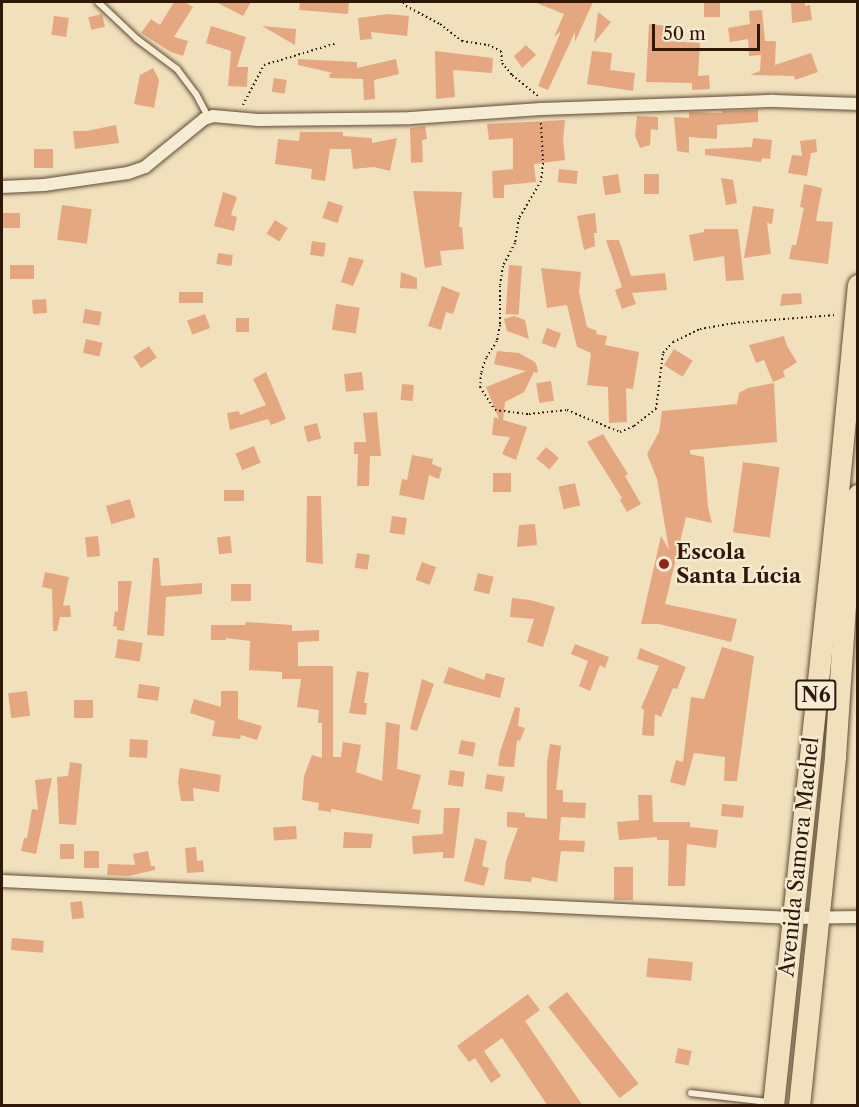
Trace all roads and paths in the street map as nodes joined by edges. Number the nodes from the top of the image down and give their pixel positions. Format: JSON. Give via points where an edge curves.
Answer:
{"nodes":[{"id":1,"x":98,"y":2,"type":"edge"},
{"id":2,"x":403,"y":2,"type":"edge"},
{"id":3,"x":337,"y":43,"type":"dead end"},
{"id":4,"x":858,"y":104,"type":"edge"},
{"id":5,"x":541,"y":109,"type":"junction"},
{"id":6,"x":209,"y":118,"type":"junction"},
{"id":7,"x":242,"y":119,"type":"junction"},
{"id":8,"x":2,"y":187,"type":"edge"},
{"id":9,"x":858,"y":285,"type":"edge"},
{"id":10,"x":855,"y":313,"type":"junction"},
{"id":11,"x":858,"y":495,"type":"edge"},
{"id":12,"x":2,"y":881,"type":"edge"},
{"id":13,"x":858,"y":917,"type":"edge"},
{"id":14,"x":793,"y":918,"type":"junction"},
{"id":15,"x":817,"y":918,"type":"junction"},
{"id":16,"x":691,"y":1093,"type":"dead end"},
{"id":17,"x":773,"y":1104,"type":"edge"},
{"id":18,"x":799,"y":1106,"type":"edge"}],
"edges":[{"from":1,"to":6,"type":"lane","via":[[177,69]]},
{"from":2,"to":5,"type":"path","via":[[462,41],[501,51],[502,63],[538,95]]},
{"from":3,"to":7,"type":"path","via":[[264,65],[254,88],[243,100]]},
{"from":4,"to":5,"type":"street","via":[[774,101]]},
{"from":5,"to":7,"type":"street","via":[[411,118]]},
{"from":5,"to":10,"type":"path","via":[[541,181],[519,218],[515,243],[503,266],[497,341],[480,373],[480,387],[495,410],[529,414],[567,410],[620,432],[656,410],[663,353],[673,342],[700,329],[734,323]]},
{"from":6,"to":7,"type":"street"},
{"from":6,"to":8,"type":"street","via":[[145,167],[128,173]]},
{"from":9,"to":10,"type":"highway","name":"Avenida Samora Machel","number":"N6"},
{"from":10,"to":14,"type":"highway","name":"Avenida Samora Machel","number":"N6"},
{"from":11,"to":15,"type":"highway","name":"Avenida Samora Machel","number":"N6"},
{"from":12,"to":14,"type":"street"},
{"from":13,"to":15,"type":"street"},
{"from":14,"to":15,"type":"street"},
{"from":14,"to":17,"type":"highway","name":"Avenida Samora Machel","number":"N6"},
{"from":15,"to":18,"type":"highway","name":"Avenida Samora Machel","number":"N6"},
{"from":16,"to":17,"type":"lane"}]}
